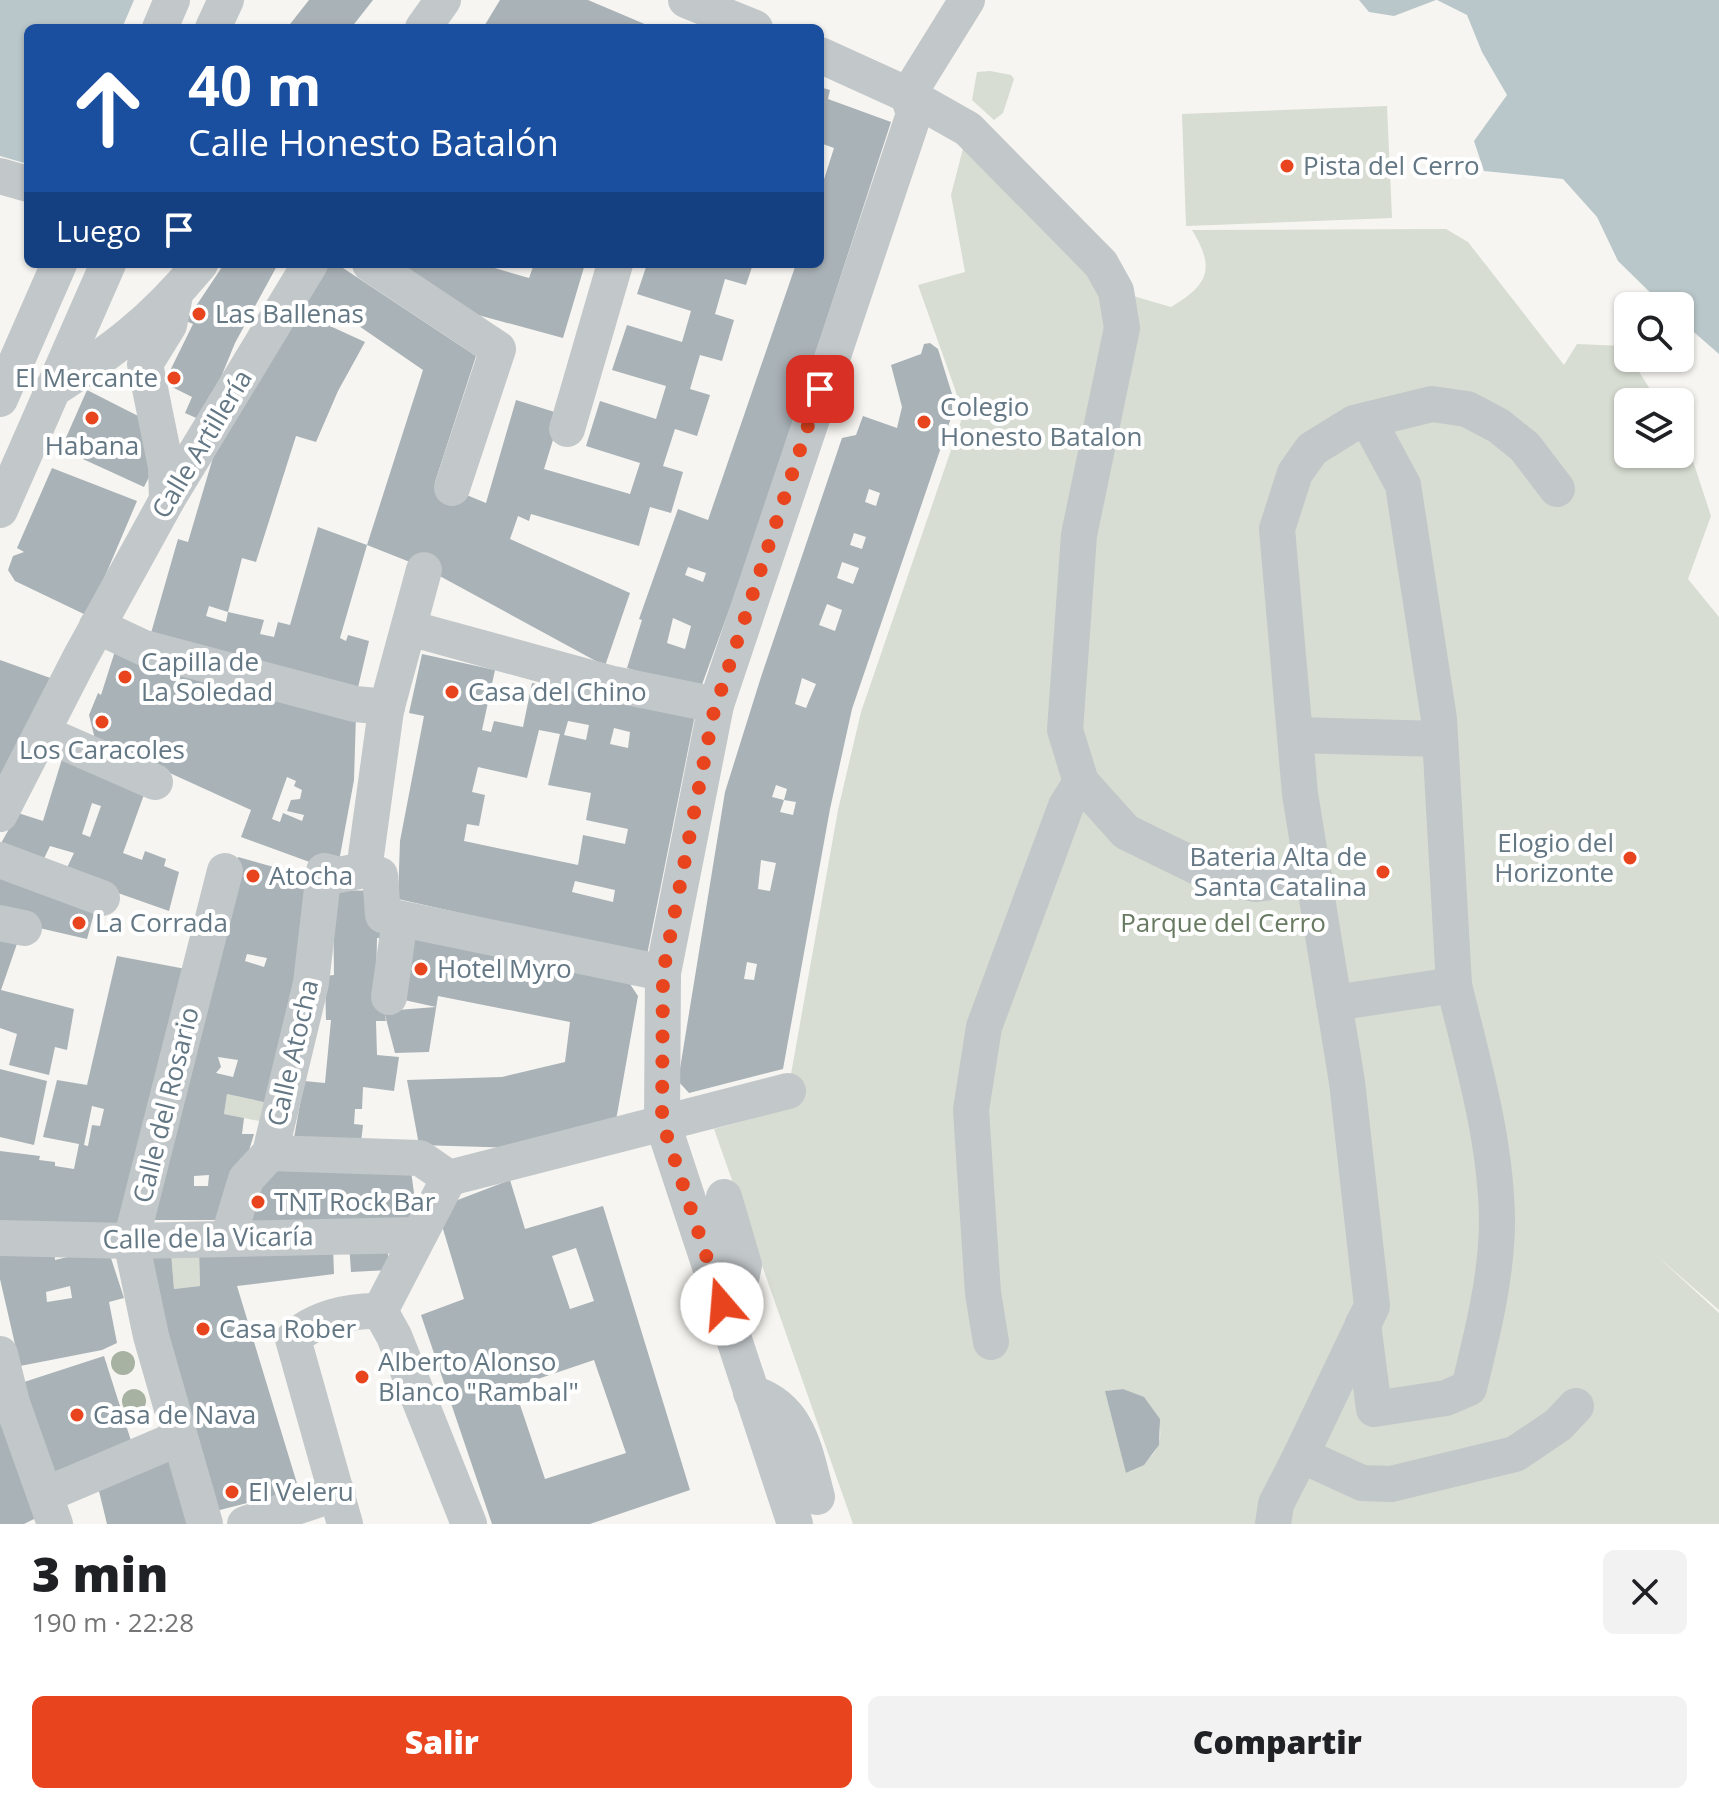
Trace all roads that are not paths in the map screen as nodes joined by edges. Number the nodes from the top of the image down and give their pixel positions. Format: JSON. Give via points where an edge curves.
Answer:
{"nodes":[{"id":1,"x":172,"y":0,"type":"edge"},
{"id":2,"x":226,"y":0,"type":"edge"},
{"id":3,"x":443,"y":0,"type":"edge"},
{"id":4,"x":686,"y":0,"type":"edge"},
{"id":5,"x":967,"y":0,"type":"edge"},
{"id":6,"x":162,"y":24,"type":"edge"},
{"id":7,"x":215,"y":24,"type":"edge"},
{"id":8,"x":426,"y":24,"type":"edge"},
{"id":9,"x":745,"y":24,"type":"edge"},
{"id":10,"x":824,"y":57,"type":"edge"},
{"id":11,"x":908,"y":95,"type":"junction"},
{"id":12,"x":0,"y":176,"type":"edge"},
{"id":13,"x":24,"y":183,"type":"edge"},
{"id":14,"x":57,"y":268,"type":"edge"},
{"id":15,"x":106,"y":268,"type":"edge"},
{"id":16,"x":197,"y":268,"type":"edge"},
{"id":17,"x":308,"y":268,"type":"edge"},
{"id":18,"x":376,"y":268,"type":"edge"},
{"id":19,"x":614,"y":268,"type":"edge"},
{"id":20,"x":175,"y":295,"type":"junction"},
{"id":21,"x":50,"y":391,"type":"junction"},
{"id":22,"x":0,"y":399,"type":"edge"},
{"id":23,"x":1368,"y":420,"type":"junction"},
{"id":24,"x":567,"y":429,"type":"dead end"},
{"id":25,"x":452,"y":488,"type":"dead end"},
{"id":26,"x":1557,"y":489,"type":"dead end"},
{"id":27,"x":167,"y":500,"type":"junction"},
{"id":28,"x":0,"y":510,"type":"edge"},
{"id":29,"x":424,"y":570,"type":"dead end"},
{"id":30,"x":97,"y":626,"type":"junction"},
{"id":31,"x":409,"y":628,"type":"junction"},
{"id":32,"x":371,"y":705,"type":"junction"},
{"id":33,"x":716,"y":705,"type":"junction"},
{"id":34,"x":43,"y":733,"type":"junction"},
{"id":35,"x":1295,"y":735,"type":"junction"},
{"id":36,"x":1440,"y":739,"type":"junction"},
{"id":37,"x":155,"y":782,"type":"dead end"},
{"id":38,"x":1081,"y":782,"type":"junction"},
{"id":39,"x":0,"y":814,"type":"edge"},
{"id":40,"x":0,"y":860,"type":"edge"},
{"id":41,"x":225,"y":871,"type":"dead end"},
{"id":42,"x":1314,"y":876,"type":"junction"},
{"id":43,"x":372,"y":889,"type":"junction"},
{"id":44,"x":102,"y":898,"type":"dead end"},
{"id":45,"x":663,"y":973,"type":"junction"},
{"id":46,"x":1454,"y":985,"type":"junction"},
{"id":47,"x":389,"y":997,"type":"dead end"},
{"id":48,"x":1334,"y":1003,"type":"junction"},
{"id":49,"x":788,"y":1091,"type":"dead end"},
{"id":50,"x":662,"y":1121,"type":"junction"},
{"id":51,"x":270,"y":1153,"type":"junction"},
{"id":52,"x":449,"y":1178,"type":"junction"},
{"id":53,"x":724,"y":1197,"type":"dead end"},
{"id":54,"x":417,"y":1235,"type":"junction"},
{"id":55,"x":0,"y":1238,"type":"edge"},
{"id":56,"x":228,"y":1239,"type":"junction"},
{"id":57,"x":131,"y":1241,"type":"junction"},
{"id":58,"x":722,"y":1304,"type":"junction"},
{"id":59,"x":380,"y":1311,"type":"junction"},
{"id":60,"x":1363,"y":1324,"type":"junction"},
{"id":61,"x":991,"y":1342,"type":"dead end"},
{"id":62,"x":0,"y":1354,"type":"edge"},
{"id":63,"x":1576,"y":1406,"type":"dead end"},
{"id":64,"x":179,"y":1438,"type":"junction"},
{"id":65,"x":1301,"y":1455,"type":"junction"},
{"id":66,"x":342,"y":1508,"type":"edge"},
{"id":67,"x":50,"y":1510,"type":"edge"},
{"id":68,"x":806,"y":1510,"type":"edge"},
{"id":69,"x":205,"y":1524,"type":"edge"},
{"id":70,"x":245,"y":1524,"type":"edge"},
{"id":71,"x":469,"y":1524,"type":"edge"},
{"id":72,"x":1273,"y":1524,"type":"edge"}],
"edges":[{"from":1,"to":6,"type":"street"},
{"from":2,"to":7,"type":"street"},
{"from":3,"to":8,"type":"street"},
{"from":4,"to":9,"type":"street"},
{"from":5,"to":11,"type":"street"},
{"from":10,"to":11,"type":"street"},
{"from":11,"to":33,"type":"street","via":[[914,114]]},
{"from":11,"to":38,"type":"street","via":[[968,129],[1101,264],[1116,291],[1122,328],[1079,535],[1065,730]]},
{"from":12,"to":13,"type":"street"},
{"from":14,"to":22,"type":"street"},
{"from":15,"to":21,"type":"street"},
{"from":16,"to":20,"type":"street"},
{"from":17,"to":27,"type":"street","name":"Calle Artillería"},
{"from":18,"to":25,"type":"street","via":[[498,349]]},
{"from":19,"to":24,"type":"street"},
{"from":20,"to":21,"type":"street","via":[[118,348]]},
{"from":20,"to":27,"type":"street","via":[[169,325],[145,364],[166,467]]},
{"from":21,"to":28,"type":"street"},
{"from":23,"to":26,"type":"street","via":[[1432,404],[1467,409],[1525,447]]},
{"from":23,"to":35,"type":"street","via":[[1312,449],[1295,473],[1277,529]]},
{"from":23,"to":36,"type":"street","via":[[1403,485]]},
{"from":27,"to":30,"type":"street","name":"Calle Artillería"},
{"from":29,"to":31,"type":"street"},
{"from":30,"to":32,"type":"street","via":[[144,648]]},
{"from":30,"to":34,"type":"street","name":"Calle Artillería"},
{"from":31,"to":32,"type":"street"},
{"from":31,"to":33,"type":"street","via":[[613,684]]},
{"from":32,"to":43,"type":"street"},
{"from":33,"to":45,"type":"street"},
{"from":34,"to":37,"type":"street"},
{"from":34,"to":39,"type":"street","name":"Calle Artillería"},
{"from":35,"to":36,"type":"street"},
{"from":35,"to":42,"type":"street"},
{"from":36,"to":46,"type":"street"},
{"from":38,"to":42,"type":"street","via":[[1126,832],[1218,877],[1256,884]]},
{"from":38,"to":61,"type":"street","via":[[1066,806],[984,1027],[971,1110]]},
{"from":40,"to":44,"type":"street"},
{"from":41,"to":57,"type":"street","name":"Calle del Rosario"},
{"from":42,"to":48,"type":"street"},
{"from":43,"to":45,"type":"street"},
{"from":43,"to":47,"type":"street"},
{"from":43,"to":51,"type":"street","name":"Calle Atocha","via":[[324,871],[311,983]]},
{"from":45,"to":50,"type":"street"},
{"from":46,"to":48,"type":"street"},
{"from":46,"to":60,"type":"street","via":[[1488,1123],[1497,1226],[1486,1318],[1469,1388],[1446,1398],[1374,1409]]},
{"from":48,"to":60,"type":"street","via":[[1372,1306]]},
{"from":49,"to":50,"type":"street"},
{"from":50,"to":52,"type":"street"},
{"from":50,"to":58,"type":"street"},
{"from":51,"to":52,"type":"street","via":[[420,1158]]},
{"from":51,"to":56,"type":"street","name":"Calle Atocha","via":[[246,1179]]},
{"from":52,"to":54,"type":"street"},
{"from":53,"to":58,"type":"street","via":[[744,1265],[741,1280]]},
{"from":54,"to":56,"type":"street","name":"Calle de la Vicaría"},
{"from":54,"to":59,"type":"street"},
{"from":55,"to":57,"type":"street","name":"Calle de la Vicaría"},
{"from":56,"to":57,"type":"street","name":"Calle de la Vicaría"},
{"from":57,"to":64,"type":"street","name":"Calle del Rosario"},
{"from":58,"to":68,"type":"street","via":[[751,1393]]},
{"from":59,"to":66,"type":"street","via":[[362,1310],[307,1325],[293,1339]]},
{"from":59,"to":71,"type":"street"},
{"from":60,"to":65,"type":"street"},
{"from":62,"to":67,"type":"street"},
{"from":63,"to":65,"type":"street","via":[[1515,1454],[1391,1484],[1362,1483]]},
{"from":64,"to":67,"type":"street"},
{"from":64,"to":69,"type":"street","name":"Calle del Rosario"},
{"from":65,"to":72,"type":"street","via":[[1276,1504]]},
{"from":66,"to":70,"type":"street"}]}
